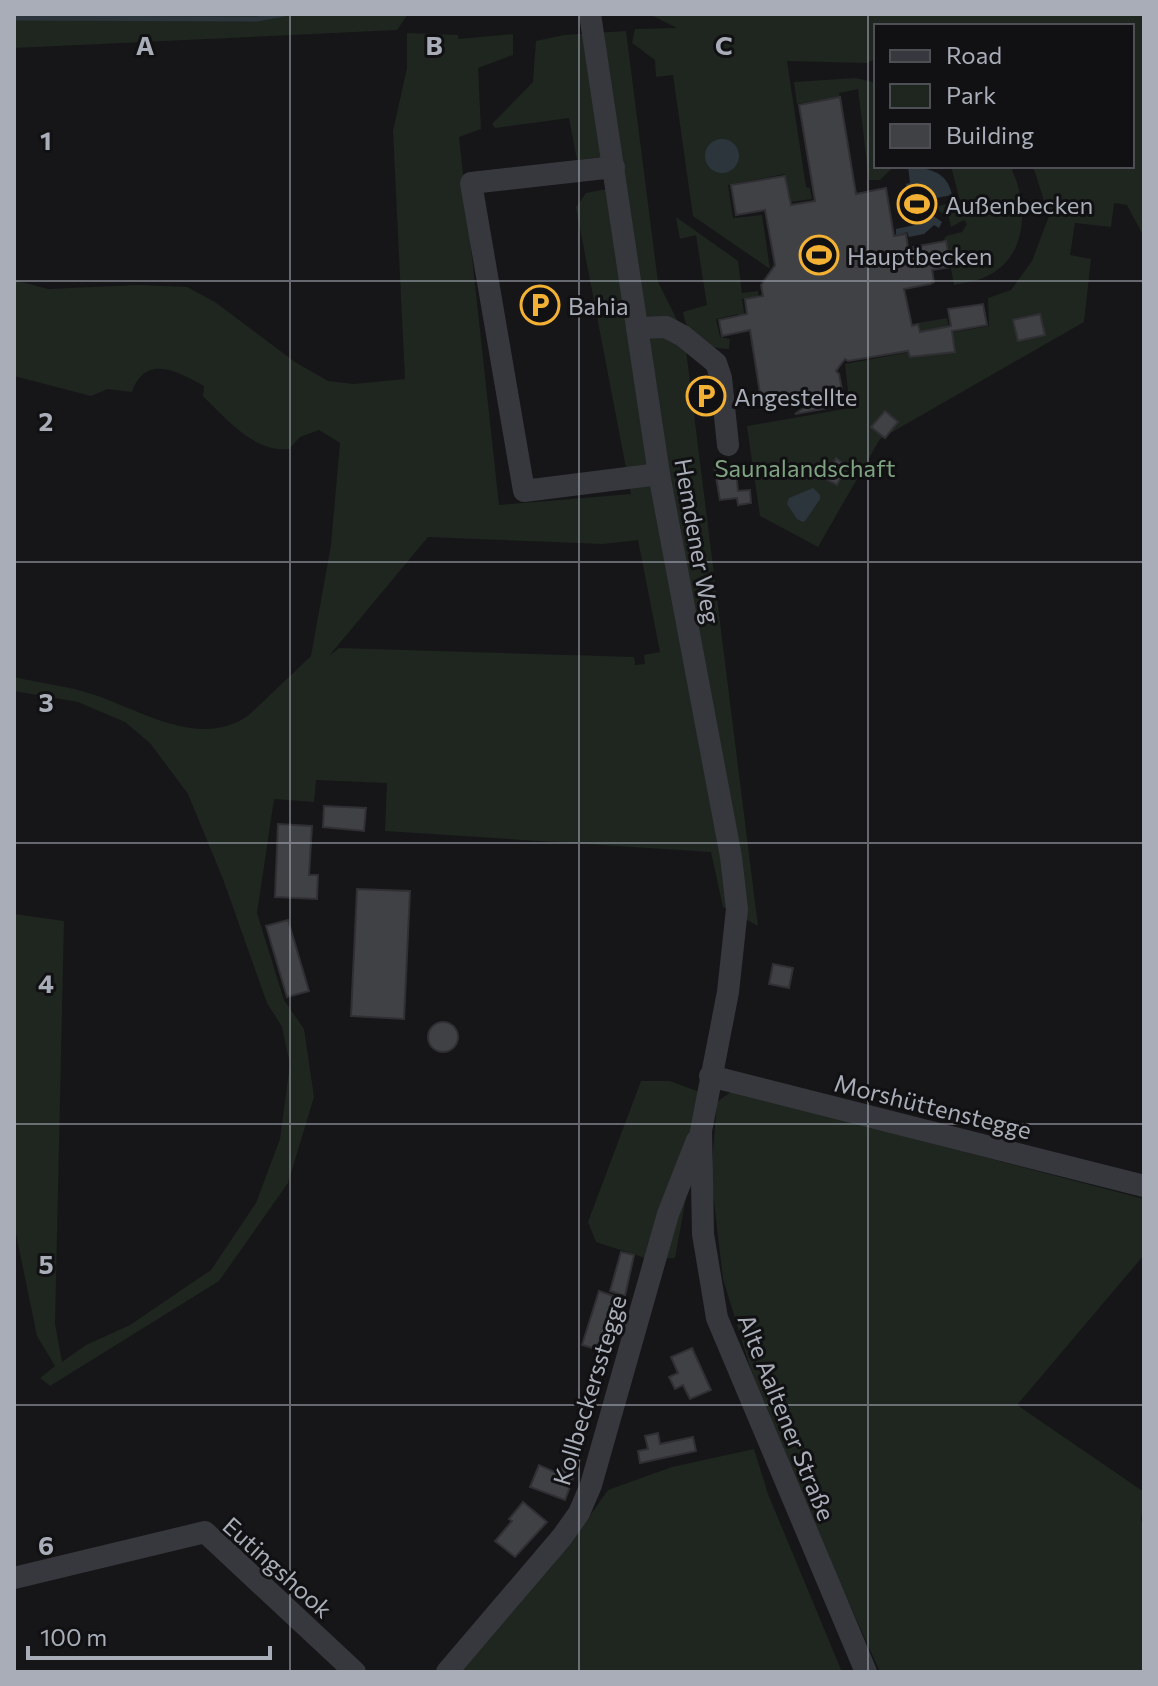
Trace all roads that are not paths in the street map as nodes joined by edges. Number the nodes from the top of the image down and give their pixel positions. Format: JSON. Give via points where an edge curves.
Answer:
{"nodes":[{"id":1,"x":591,"y":20,"type":"edge"},
{"id":2,"x":614,"y":167,"type":"junction"},
{"id":3,"x":637,"y":328,"type":"junction"},
{"id":4,"x":728,"y":445,"type":"dead end"},
{"id":5,"x":659,"y":474,"type":"junction"},
{"id":6,"x":710,"y":1076,"type":"junction"},
{"id":7,"x":701,"y":1131,"type":"junction"},
{"id":8,"x":1144,"y":1186,"type":"edge"},
{"id":9,"x":14,"y":1578,"type":"edge"},
{"id":10,"x":355,"y":1672,"type":"edge"},
{"id":11,"x":447,"y":1672,"type":"edge"},
{"id":12,"x":866,"y":1672,"type":"edge"}],
"edges":[{"from":1,"to":2,"type":"street","name":"Hemdener Weg"},
{"from":2,"to":3,"type":"street","name":"Hemdener Weg"},
{"from":2,"to":5,"type":"street","via":[[471,183],[524,491]]},
{"from":3,"to":4,"type":"street","via":[[666,327],[716,363]]},
{"from":3,"to":5,"type":"street","name":"Hemdener Weg"},
{"from":5,"to":6,"type":"street","name":"Hemdener Weg","via":[[737,909],[728,992]]},
{"from":6,"to":7,"type":"street","name":"Alte Aaltener Straße"},
{"from":6,"to":8,"type":"street","name":"Morshüttenstegge"},
{"from":7,"to":11,"type":"street","name":"Kollbeckersstegge","via":[[668,1214],[579,1513]]},
{"from":7,"to":12,"type":"street","name":"Alte Aaltener Straße","via":[[703,1234],[717,1318]]},
{"from":9,"to":10,"type":"street","name":"Eutingshook","via":[[205,1532]]}]}
